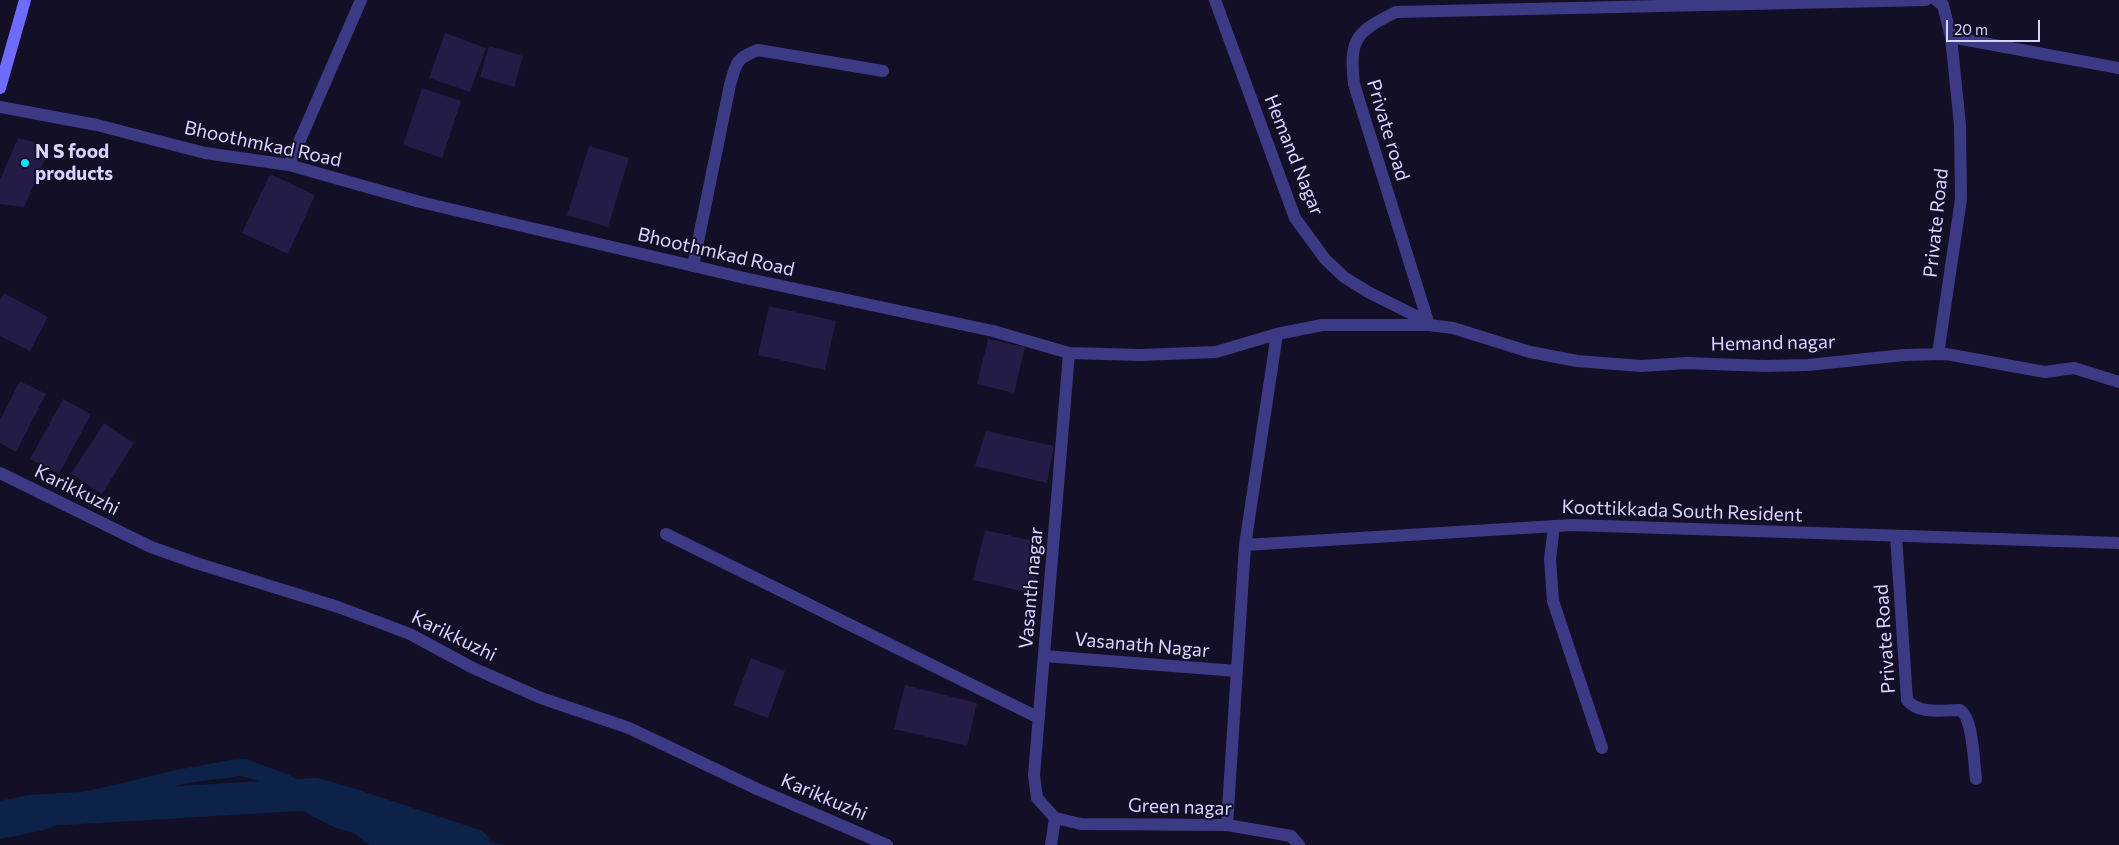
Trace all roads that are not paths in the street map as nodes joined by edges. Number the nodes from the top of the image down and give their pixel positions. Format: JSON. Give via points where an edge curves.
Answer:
{"nodes":[{"id":1,"x":25,"y":0,"type":"edge"},
{"id":2,"x":361,"y":0,"type":"edge"},
{"id":3,"x":1215,"y":0,"type":"edge"},
{"id":4,"x":1926,"y":0,"type":"edge"},
{"id":5,"x":1936,"y":0,"type":"edge"},
{"id":6,"x":1647,"y":4,"type":"edge"},
{"id":7,"x":1951,"y":37,"type":"junction"},
{"id":8,"x":2119,"y":68,"type":"edge"},
{"id":9,"x":883,"y":71,"type":"dead end"},
{"id":10,"x":0,"y":88,"type":"edge"},
{"id":11,"x":0,"y":107,"type":"edge"},
{"id":12,"x":289,"y":165,"type":"junction"},
{"id":13,"x":693,"y":266,"type":"junction"},
{"id":14,"x":1429,"y":325,"type":"junction"},
{"id":15,"x":1277,"y":334,"type":"junction"},
{"id":16,"x":1069,"y":353,"type":"junction"},
{"id":17,"x":1938,"y":354,"type":"junction"},
{"id":18,"x":2119,"y":382,"type":"edge"},
{"id":19,"x":0,"y":473,"type":"edge"},
{"id":20,"x":1554,"y":526,"type":"junction"},
{"id":21,"x":666,"y":534,"type":"dead end"},
{"id":22,"x":1896,"y":536,"type":"junction"},
{"id":23,"x":2119,"y":543,"type":"edge"},
{"id":24,"x":1245,"y":545,"type":"junction"},
{"id":25,"x":1044,"y":656,"type":"junction"},
{"id":26,"x":1237,"y":671,"type":"junction"},
{"id":27,"x":1039,"y":718,"type":"junction"},
{"id":28,"x":1602,"y":748,"type":"dead end"},
{"id":29,"x":1976,"y":779,"type":"dead end"},
{"id":30,"x":1055,"y":818,"type":"junction"},
{"id":31,"x":1227,"y":825,"type":"junction"},
{"id":32,"x":887,"y":845,"type":"edge"},
{"id":33,"x":1051,"y":845,"type":"edge"},
{"id":34,"x":1299,"y":845,"type":"edge"}],
"edges":[{"from":1,"to":10,"type":"main road"},
{"from":2,"to":12,"type":"street"},
{"from":3,"to":14,"type":"street","name":"Hemand Nagar","via":[[1295,218],[1324,259],[1344,277]]},
{"from":4,"to":6,"type":"street","name":"Private road"},
{"from":5,"to":7,"type":"street","via":[[1943,5]]},
{"from":6,"to":14,"type":"street","name":"Private road","via":[[1396,12],[1366,28],[1353,48],[1354,84]]},
{"from":7,"to":8,"type":"street"},
{"from":7,"to":17,"type":"street","name":"Private Road","via":[[1960,124],[1961,199]]},
{"from":9,"to":13,"type":"street","via":[[758,50],[743,56],[734,68]]},
{"from":11,"to":12,"type":"street","name":"Bhoothmkad Road","via":[[97,125],[205,153]]},
{"from":12,"to":13,"type":"street","name":"Bhoothmkad Road","via":[[420,202]]},
{"from":13,"to":16,"type":"street","name":"Bhoothmkad Road","via":[[993,331]]},
{"from":14,"to":15,"type":"street","name":"Bhoothmkad Road","via":[[1322,325]]},
{"from":14,"to":17,"type":"street","name":"Hemand nagar","via":[[1453,328],[1530,352],[1577,361],[1641,366],[1686,363],[1808,365]]},
{"from":15,"to":16,"type":"street","name":"Bhoothmkad Road","via":[[1216,352]]},
{"from":15,"to":24,"type":"street"},
{"from":16,"to":25,"type":"street","name":"Vasanth nagar"},
{"from":17,"to":18,"type":"street","name":"Hemand nagar","via":[[2045,372],[2074,368]]},
{"from":19,"to":32,"type":"street","name":"Karikkuzhi","via":[[152,547],[196,564],[338,607],[410,634],[473,668],[541,698],[629,728],[757,789]]},
{"from":20,"to":22,"type":"street","name":"Koottikkada South Resident"},
{"from":20,"to":24,"type":"street","name":"Koottikkada South Resident"},
{"from":20,"to":28,"type":"street","via":[[1550,559],[1552,601]]},
{"from":21,"to":27,"type":"street"},
{"from":22,"to":23,"type":"street","name":"Koottikkada South Resident"},
{"from":22,"to":29,"type":"street","name":"Private Road","via":[[1908,700],[1913,707],[1924,710],[1965,712]]},
{"from":24,"to":26,"type":"street"},
{"from":25,"to":26,"type":"street","name":"Vasanath Nagar"},
{"from":25,"to":27,"type":"street","name":"Vasanth nagar"},
{"from":26,"to":31,"type":"street"},
{"from":27,"to":30,"type":"street","name":"Vasanth nagar","via":[[1034,775],[1037,798]]},
{"from":30,"to":31,"type":"street","name":"Green nagar","via":[[1080,824]]},
{"from":30,"to":33,"type":"street"},
{"from":31,"to":34,"type":"street","name":"Green nagar","via":[[1291,836]]}]}
